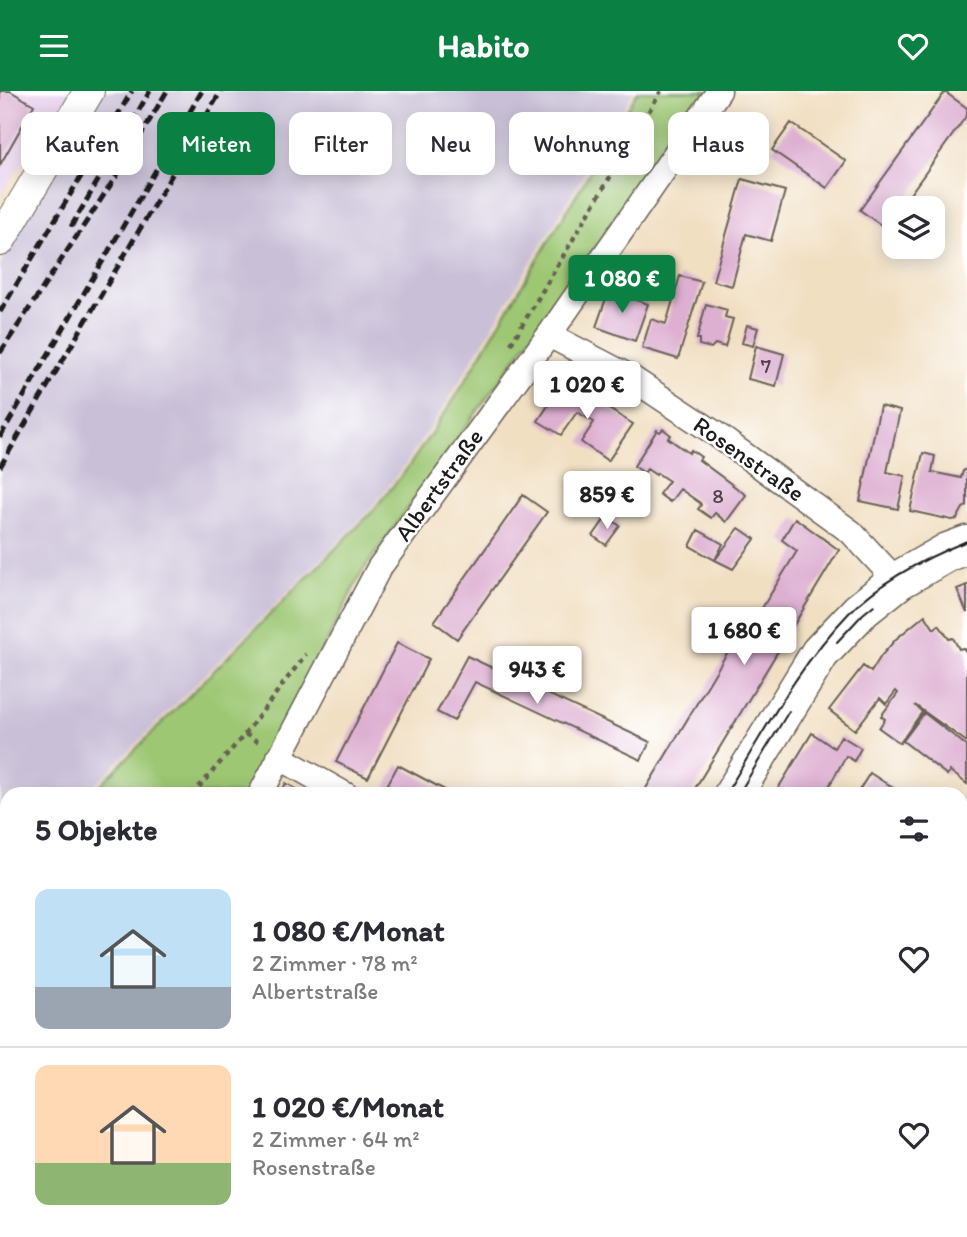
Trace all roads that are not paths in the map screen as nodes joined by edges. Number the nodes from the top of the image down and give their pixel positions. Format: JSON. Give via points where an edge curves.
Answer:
{"nodes":[{"id":1,"x":89,"y":91,"type":"edge"},
{"id":2,"x":719,"y":91,"type":"edge"},
{"id":3,"x":0,"y":241,"type":"edge"},
{"id":4,"x":549,"y":335,"type":"junction"},
{"id":5,"x":967,"y":545,"type":"edge"},
{"id":6,"x":899,"y":580,"type":"junction"},
{"id":7,"x":279,"y":757,"type":"junction"},
{"id":8,"x":264,"y":787,"type":"edge"},
{"id":9,"x":331,"y":787,"type":"edge"},
{"id":10,"x":738,"y":787,"type":"edge"}],
"edges":[{"from":1,"to":3,"type":"street"},
{"from":2,"to":4,"type":"street","name":"Albertstraße"},
{"from":4,"to":6,"type":"street","name":"Rosenstraße","via":[[630,377],[713,432],[852,532]]},
{"from":4,"to":7,"type":"street","name":"Albertstraße","via":[[379,568]]},
{"from":5,"to":6,"type":"main road"},
{"from":6,"to":10,"type":"main road","via":[[860,611],[820,653]]},
{"from":7,"to":8,"type":"street","name":"Albertstraße"},
{"from":7,"to":9,"type":"street"}]}
